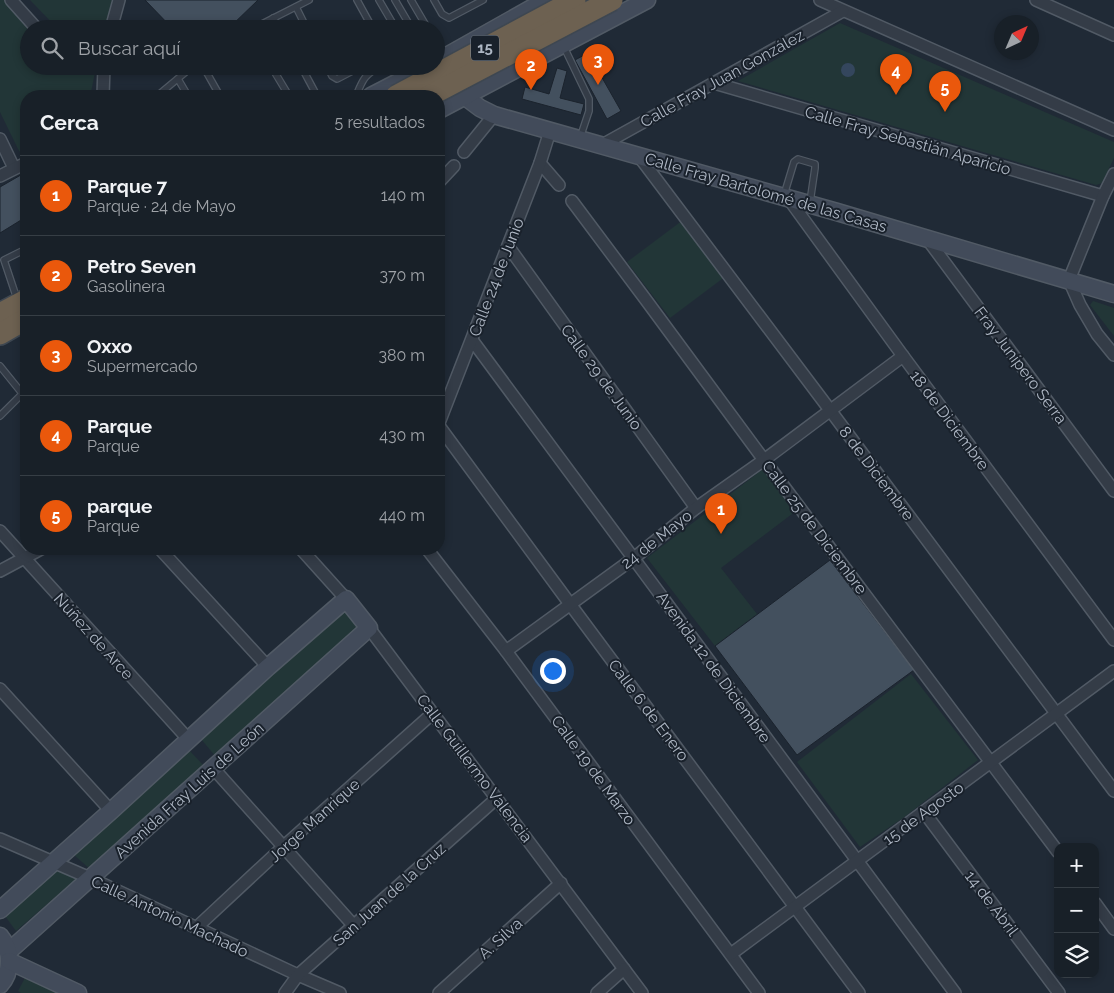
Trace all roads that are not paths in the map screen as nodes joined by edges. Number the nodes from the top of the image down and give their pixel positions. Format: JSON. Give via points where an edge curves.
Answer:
{"nodes":[{"id":1,"x":11,"y":0,"type":"edge"},
{"id":2,"x":119,"y":0,"type":"edge"},
{"id":3,"x":309,"y":0,"type":"edge"},
{"id":4,"x":357,"y":0,"type":"edge"},
{"id":5,"x":379,"y":0,"type":"edge"},
{"id":6,"x":395,"y":0,"type":"edge"},
{"id":7,"x":411,"y":0,"type":"edge"},
{"id":8,"x":434,"y":0,"type":"edge"},
{"id":9,"x":483,"y":0,"type":"edge"},
{"id":10,"x":567,"y":0,"type":"edge"},
{"id":11,"x":575,"y":0,"type":"edge"},
{"id":12,"x":612,"y":0,"type":"edge"},
{"id":13,"x":647,"y":0,"type":"edge"},
{"id":14,"x":820,"y":0,"type":"edge"},
{"id":15,"x":1036,"y":0,"type":"edge"},
{"id":16,"x":540,"y":1,"type":"edge"},
{"id":17,"x":296,"y":6,"type":"junction"},
{"id":18,"x":843,"y":11,"type":"junction"},
{"id":19,"x":273,"y":18,"type":"joint"},
{"id":20,"x":547,"y":18,"type":"dead end"},
{"id":21,"x":29,"y":20,"type":"edge"},
{"id":22,"x":113,"y":20,"type":"edge"},
{"id":23,"x":269,"y":20,"type":"edge"},
{"id":24,"x":303,"y":20,"type":"edge"},
{"id":25,"x":368,"y":20,"type":"edge"},
{"id":26,"x":391,"y":20,"type":"edge"},
{"id":27,"x":407,"y":20,"type":"edge"},
{"id":28,"x":423,"y":20,"type":"edge"},
{"id":29,"x":552,"y":25,"type":"dead end"},
{"id":30,"x":590,"y":31,"type":"junction"},
{"id":31,"x":1114,"y":35,"type":"edge"},
{"id":32,"x":563,"y":44,"type":"junction"},
{"id":33,"x":445,"y":55,"type":"edge"},
{"id":34,"x":445,"y":70,"type":"edge"},
{"id":35,"x":445,"y":73,"type":"edge"},
{"id":36,"x":104,"y":75,"type":"edge"},
{"id":37,"x":183,"y":75,"type":"edge"},
{"id":38,"x":208,"y":75,"type":"edge"},
{"id":39,"x":276,"y":75,"type":"edge"},
{"id":40,"x":306,"y":75,"type":"edge"},
{"id":41,"x":332,"y":75,"type":"edge"},
{"id":42,"x":343,"y":75,"type":"edge"},
{"id":43,"x":367,"y":75,"type":"edge"},
{"id":44,"x":409,"y":75,"type":"edge"},
{"id":45,"x":435,"y":75,"type":"edge"},
{"id":46,"x":178,"y":79,"type":"junction"},
{"id":47,"x":714,"y":83,"type":"junction"},
{"id":48,"x":103,"y":90,"type":"edge"},
{"id":49,"x":168,"y":90,"type":"edge"},
{"id":50,"x":184,"y":90,"type":"edge"},
{"id":51,"x":217,"y":90,"type":"edge"},
{"id":52,"x":285,"y":90,"type":"edge"},
{"id":53,"x":314,"y":90,"type":"edge"},
{"id":54,"x":359,"y":90,"type":"edge"},
{"id":55,"x":382,"y":90,"type":"edge"},
{"id":56,"x":407,"y":90,"type":"edge"},
{"id":57,"x":440,"y":90,"type":"edge"},
{"id":58,"x":464,"y":96,"type":"junction"},
{"id":59,"x":445,"y":107,"type":"edge"},
{"id":60,"x":494,"y":115,"type":"junction"},
{"id":61,"x":1114,"y":130,"type":"edge"},
{"id":62,"x":550,"y":131,"type":"junction"},
{"id":63,"x":0,"y":139,"type":"edge"},
{"id":64,"x":580,"y":139,"type":"junction"},
{"id":65,"x":602,"y":145,"type":"junction"},
{"id":66,"x":464,"y":152,"type":"dead end"},
{"id":67,"x":638,"y":155,"type":"junction"},
{"id":68,"x":540,"y":163,"type":"junction"},
{"id":69,"x":20,"y":166,"type":"edge"},
{"id":70,"x":454,"y":166,"type":"dead end"},
{"id":71,"x":14,"y":168,"type":"junction"},
{"id":72,"x":1114,"y":174,"type":"edge"},
{"id":73,"x":0,"y":176,"type":"edge"},
{"id":74,"x":445,"y":176,"type":"edge"},
{"id":75,"x":559,"y":185,"type":"dead end"},
{"id":76,"x":1103,"y":196,"type":"junction"},
{"id":77,"x":786,"y":197,"type":"junction"},
{"id":78,"x":572,"y":201,"type":"dead end"},
{"id":79,"x":809,"y":204,"type":"junction"},
{"id":80,"x":928,"y":240,"type":"junction"},
{"id":81,"x":508,"y":246,"type":"junction"},
{"id":82,"x":20,"y":252,"type":"edge"},
{"id":83,"x":1069,"y":280,"type":"junction"},
{"id":84,"x":1114,"y":294,"type":"edge"},
{"id":85,"x":18,"y":309,"type":"edge"},
{"id":86,"x":0,"y":334,"type":"edge"},
{"id":87,"x":472,"y":340,"type":"junction"},
{"id":88,"x":903,"y":356,"type":"junction"},
{"id":89,"x":1114,"y":356,"type":"edge"},
{"id":90,"x":0,"y":366,"type":"edge"},
{"id":91,"x":20,"y":391,"type":"edge"},
{"id":92,"x":20,"y":399,"type":"edge"},
{"id":93,"x":445,"y":409,"type":"edge"},
{"id":94,"x":830,"y":410,"type":"junction"},
{"id":95,"x":0,"y":416,"type":"edge"},
{"id":96,"x":445,"y":432,"type":"edge"},
{"id":97,"x":764,"y":460,"type":"junction"},
{"id":98,"x":1114,"y":491,"type":"edge"},
{"id":99,"x":696,"y":508,"type":"junction"},
{"id":100,"x":0,"y":531,"type":"edge"},
{"id":101,"x":20,"y":554,"type":"edge"},
{"id":102,"x":21,"y":555,"type":"edge"},
{"id":103,"x":30,"y":555,"type":"edge"},
{"id":104,"x":165,"y":555,"type":"edge"},
{"id":105,"x":306,"y":555,"type":"edge"},
{"id":106,"x":432,"y":555,"type":"edge"},
{"id":107,"x":24,"y":558,"type":"junction"},
{"id":108,"x":634,"y":558,"type":"junction"},
{"id":109,"x":0,"y":570,"type":"edge"},
{"id":110,"x":346,"y":599,"type":"junction"},
{"id":111,"x":570,"y":604,"type":"junction"},
{"id":112,"x":369,"y":628,"type":"junction"},
{"id":113,"x":1114,"y":640,"type":"edge"},
{"id":114,"x":506,"y":651,"type":"junction"},
{"id":115,"x":268,"y":668,"type":"junction"},
{"id":116,"x":1114,"y":671,"type":"edge"},
{"id":117,"x":0,"y":689,"type":"edge"},
{"id":118,"x":433,"y":713,"type":"junction"},
{"id":119,"x":1055,"y":714,"type":"junction"},
{"id":120,"x":189,"y":740,"type":"junction"},
{"id":121,"x":991,"y":762,"type":"junction"},
{"id":122,"x":214,"y":769,"type":"junction"},
{"id":123,"x":1114,"y":792,"type":"edge"},
{"id":124,"x":497,"y":798,"type":"junction"},
{"id":125,"x":111,"y":811,"type":"junction"},
{"id":126,"x":924,"y":812,"type":"junction"},
{"id":127,"x":0,"y":839,"type":"edge"},
{"id":128,"x":284,"y":846,"type":"junction"},
{"id":129,"x":1054,"y":847,"type":"edge"},
{"id":130,"x":857,"y":861,"type":"junction"},
{"id":131,"x":54,"y":863,"type":"junction"},
{"id":132,"x":90,"y":878,"type":"junction"},
{"id":133,"x":561,"y":883,"type":"junction"},
{"id":134,"x":796,"y":906,"type":"junction"},
{"id":135,"x":1099,"y":908,"type":"edge"},
{"id":136,"x":0,"y":910,"type":"edge"},
{"id":137,"x":354,"y":926,"type":"junction"},
{"id":138,"x":196,"y":928,"type":"junction"},
{"id":139,"x":1114,"y":928,"type":"edge"},
{"id":140,"x":0,"y":936,"type":"edge"},
{"id":141,"x":731,"y":954,"type":"junction"},
{"id":142,"x":9,"y":956,"type":"junction"},
{"id":143,"x":624,"y":970,"type":"junction"},
{"id":144,"x":298,"y":975,"type":"junction"},
{"id":145,"x":0,"y":986,"type":"edge"},
{"id":146,"x":78,"y":993,"type":"edge"},
{"id":147,"x":285,"y":993,"type":"edge"},
{"id":148,"x":340,"y":993,"type":"edge"},
{"id":149,"x":439,"y":993,"type":"edge"},
{"id":150,"x":598,"y":993,"type":"edge"},
{"id":151,"x":642,"y":993,"type":"edge"},
{"id":152,"x":759,"y":993,"type":"edge"},
{"id":153,"x":859,"y":993,"type":"edge"},
{"id":154,"x":956,"y":993,"type":"edge"},
{"id":155,"x":1059,"y":993,"type":"edge"}],
"edges":[{"from":1,"to":21,"type":"street"},
{"from":2,"to":22,"type":"street"},
{"from":3,"to":17,"type":"lane"},
{"from":4,"to":25,"type":"lane"},
{"from":5,"to":26,"type":"lane"},
{"from":6,"to":27,"type":"lane"},
{"from":7,"to":28,"type":"lane"},
{"from":8,"to":9,"type":"lane","via":[[442,14],[449,18]]},
{"from":10,"to":30,"type":"street","via":[[568,11],[576,25]]},
{"from":11,"to":34,"type":"highway","number":"15","bridge":true},
{"from":12,"to":57,"type":"highway","number":"15","bridge":true},
{"from":13,"to":30,"type":"street"},
{"from":14,"to":18,"type":"street"},
{"from":15,"to":31,"type":"street"},
{"from":16,"to":20,"type":"lane"},
{"from":16,"to":33,"type":"street"},
{"from":17,"to":19,"type":"lane"},
{"from":17,"to":24,"type":"lane"},
{"from":18,"to":47,"type":"street","name":"Calle Fray Juan González"},
{"from":18,"to":61,"type":"street"},
{"from":19,"to":23,"type":"lane"},
{"from":29,"to":32,"type":"lane"},
{"from":30,"to":32,"type":"street"},
{"from":32,"to":58,"type":"street"},
{"from":32,"to":64,"type":"lane","via":[[589,99],[589,111]]},
{"from":35,"to":58,"type":"street","name":"Calle Fray Bartolomé de las Casas"},
{"from":36,"to":48,"type":"street"},
{"from":37,"to":46,"type":"lane"},
{"from":38,"to":51,"type":"lane"},
{"from":39,"to":52,"type":"lane"},
{"from":40,"to":53,"type":"lane"},
{"from":41,"to":42,"type":"lane","via":[[337,78]]},
{"from":43,"to":54,"type":"lane"},
{"from":44,"to":55,"type":"street"},
{"from":45,"to":56,"type":"highway","number":"15","bridge":true},
{"from":46,"to":49,"type":"lane"},
{"from":46,"to":50,"type":"lane"},
{"from":47,"to":65,"type":"street","name":"Calle Fray Juan González"},
{"from":47,"to":76,"type":"street","name":"Calle Fray Sebastián Aparicio"},
{"from":58,"to":59,"type":"street"},
{"from":58,"to":60,"type":"street","name":"Calle Fray Bartolomé de las Casas"},
{"from":60,"to":62,"type":"street","name":"Calle Fray Bartolomé de las Casas"},
{"from":60,"to":66,"type":"street"},
{"from":62,"to":64,"type":"street","name":"Calle Fray Bartolomé de las Casas"},
{"from":62,"to":68,"type":"street","name":"Calle 24 de Junio"},
{"from":63,"to":71,"type":"street"},
{"from":64,"to":65,"type":"street","name":"Calle Fray Bartolomé de las Casas"},
{"from":65,"to":67,"type":"street","name":"Calle Fray Bartolomé de las Casas"},
{"from":67,"to":77,"type":"street","name":"Calle Fray Bartolomé de las Casas"},
{"from":67,"to":94,"type":"street","name":"8 de Diciembre"},
{"from":68,"to":75,"type":"street"},
{"from":68,"to":81,"type":"street","name":"Calle 24 de Junio"},
{"from":69,"to":71,"type":"street"},
{"from":70,"to":74,"type":"street"},
{"from":71,"to":73,"type":"street"},
{"from":72,"to":76,"type":"street"},
{"from":76,"to":83,"type":"street"},
{"from":77,"to":79,"type":"street","name":"Calle Fray Bartolomé de las Casas"},
{"from":77,"to":79,"type":"lane","via":[[794,162],[798,159],[814,164],[816,168]]},
{"from":77,"to":88,"type":"street","name":"18 de Diciembre"},
{"from":78,"to":97,"type":"street","name":"Calle 25 de Diciembre"},
{"from":79,"to":80,"type":"street","name":"Calle Fray Bartolomé de las Casas"},
{"from":80,"to":83,"type":"street","name":"Calle Fray Bartolomé de las Casas"},
{"from":80,"to":98,"type":"street","name":"Fray Junípero Serra"},
{"from":81,"to":87,"type":"street","name":"Calle 24 de Junio"},
{"from":81,"to":99,"type":"street","name":"Calle 29 de Junio"},
{"from":82,"to":85,"type":"lane","via":[[4,260]]},
{"from":83,"to":84,"type":"street","name":"Calle Fray Bartolomé de las Casas"},
{"from":83,"to":89,"type":"street","via":[[1097,334]]},
{"from":85,"to":86,"type":"highway"},
{"from":87,"to":93,"type":"street","name":"Calle 24 de Junio"},
{"from":87,"to":108,"type":"street","name":"Avenida 12 de Diciembre"},
{"from":88,"to":94,"type":"street","name":"24 de Mayo"},
{"from":88,"to":113,"type":"street","name":"18 de Diciembre"},
{"from":90,"to":91,"type":"lane"},
{"from":92,"to":95,"type":"lane"},
{"from":94,"to":97,"type":"street","name":"24 de Mayo"},
{"from":94,"to":119,"type":"street","name":"8 de Diciembre"},
{"from":96,"to":111,"type":"street","name":"Calle 6 de Enero"},
{"from":97,"to":99,"type":"street","name":"24 de Mayo"},
{"from":97,"to":121,"type":"street","name":"Calle 25 de Diciembre"},
{"from":99,"to":108,"type":"street","name":"24 de Mayo"},
{"from":100,"to":101,"type":"street","name":"Núñez de Arce"},
{"from":102,"to":107,"type":"street","name":"Núñez de Arce"},
{"from":103,"to":107,"type":"street"},
{"from":104,"to":115,"type":"street"},
{"from":105,"to":110,"type":"street","name":"Calle Guillermo Valencia"},
{"from":106,"to":114,"type":"street","name":"Calle 19 de Marzo"},
{"from":107,"to":109,"type":"street"},
{"from":107,"to":120,"type":"street","name":"Núñez de Arce"},
{"from":108,"to":111,"type":"street","name":"24 de Mayo"},
{"from":108,"to":130,"type":"street","name":"Avenida 12 de Diciembre"},
{"from":110,"to":112,"type":"street","name":"Calle Guillermo Valencia"},
{"from":110,"to":115,"type":"street"},
{"from":111,"to":114,"type":"street","name":"24 de Mayo"},
{"from":111,"to":134,"type":"street","name":"Calle 6 de Enero"},
{"from":112,"to":118,"type":"street","name":"Calle Guillermo Valencia"},
{"from":112,"to":122,"type":"street","name":"Avenida Fray Luis de León"},
{"from":114,"to":141,"type":"street","name":"Calle 19 de Marzo"},
{"from":115,"to":120,"type":"street"},
{"from":116,"to":119,"type":"street","name":"15 de Agosto"},
{"from":117,"to":125,"type":"street"},
{"from":118,"to":124,"type":"street","name":"Calle Guillermo Valencia"},
{"from":118,"to":128,"type":"street","name":"Jorge Manrique"},
{"from":119,"to":121,"type":"street","name":"15 de Agosto"},
{"from":119,"to":123,"type":"street","name":"8 de Diciembre"},
{"from":120,"to":125,"type":"street"},
{"from":121,"to":126,"type":"street","name":"15 de Agosto"},
{"from":121,"to":129,"type":"street","name":"Calle 25 de Diciembre"},
{"from":122,"to":128,"type":"street"},
{"from":122,"to":132,"type":"street","name":"Avenida Fray Luis de León"},
{"from":124,"to":133,"type":"street","name":"Calle Guillermo Valencia"},
{"from":124,"to":137,"type":"street","name":"San Juan de la Cruz"},
{"from":125,"to":131,"type":"street"},
{"from":126,"to":130,"type":"street","name":"15 de Agosto"},
{"from":126,"to":155,"type":"street","name":"14 de Abril"},
{"from":127,"to":131,"type":"street","name":"Calle Antonio Machado"},
{"from":128,"to":137,"type":"street"},
{"from":128,"to":138,"type":"street","name":"Jorge Manrique"},
{"from":130,"to":134,"type":"street","name":"15 de Agosto"},
{"from":130,"to":154,"type":"street","name":"Avenida 12 de Diciembre"},
{"from":131,"to":132,"type":"street","name":"Calle Antonio Machado"},
{"from":131,"to":136,"type":"street"},
{"from":132,"to":138,"type":"street","name":"Calle Antonio Machado"},
{"from":132,"to":142,"type":"street","name":"Avenida Fray Luis de León"},
{"from":133,"to":143,"type":"street","name":"Calle Guillermo Valencia"},
{"from":133,"to":149,"type":"street","name":"A. Silva"},
{"from":134,"to":141,"type":"street","name":"15 de Agosto"},
{"from":134,"to":153,"type":"street","name":"Calle 6 de Enero"},
{"from":135,"to":139,"type":"street"},
{"from":137,"to":144,"type":"street","name":"San Juan de la Cruz"},
{"from":138,"to":144,"type":"street","name":"Calle Antonio Machado"},
{"from":140,"to":142,"type":"street"},
{"from":141,"to":152,"type":"street","name":"Calle 19 de Marzo"},
{"from":142,"to":145,"type":"street","via":[[8,972]]},
{"from":142,"to":146,"type":"street"},
{"from":143,"to":150,"type":"street"},
{"from":143,"to":151,"type":"street","name":"Calle Guillermo Valencia"},
{"from":144,"to":147,"type":"street","name":"San Juan de la Cruz"},
{"from":144,"to":148,"type":"street","name":"Calle Antonio Machado"}]}
